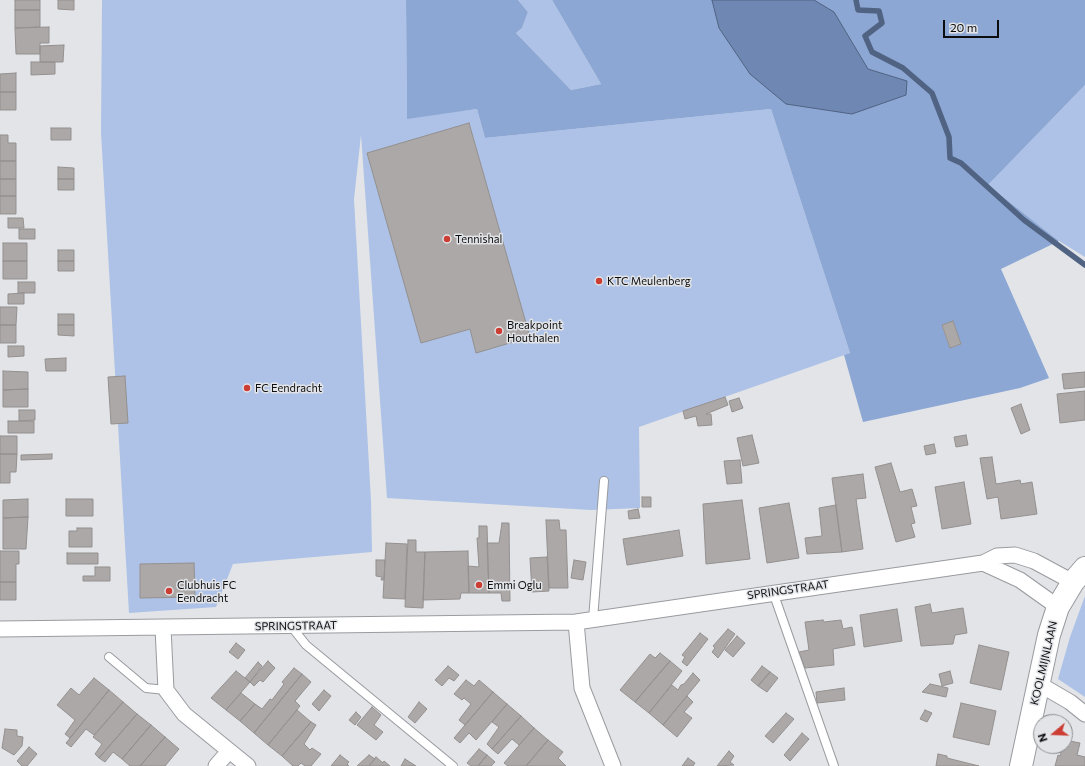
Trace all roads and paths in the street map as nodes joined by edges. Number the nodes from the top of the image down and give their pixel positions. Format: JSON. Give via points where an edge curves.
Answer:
{"nodes":[{"id":1,"x":604,"y":481,"type":"dead end"},
{"id":2,"x":983,"y":563,"type":"junction"},
{"id":3,"x":1079,"y":575,"type":"edge"},
{"id":4,"x":773,"y":592,"type":"junction"},
{"id":5,"x":1058,"y":607,"type":"junction"},
{"id":6,"x":592,"y":619,"type":"junction"},
{"id":7,"x":576,"y":622,"type":"junction"},
{"id":8,"x":291,"y":626,"type":"junction"},
{"id":9,"x":163,"y":628,"type":"junction"},
{"id":10,"x":0,"y":629,"type":"edge"},
{"id":11,"x":109,"y":657,"type":"dead end"},
{"id":12,"x":1039,"y":684,"type":"junction"},
{"id":13,"x":166,"y":690,"type":"junction"},
{"id":14,"x":1085,"y":714,"type":"edge"},
{"id":15,"x":229,"y":751,"type":"junction"},
{"id":16,"x":216,"y":766,"type":"edge"},
{"id":17,"x":248,"y":766,"type":"edge"},
{"id":18,"x":453,"y":766,"type":"edge"},
{"id":19,"x":613,"y":766,"type":"edge"},
{"id":20,"x":834,"y":766,"type":"edge"},
{"id":21,"x":1021,"y":766,"type":"edge"}],
"edges":[{"from":1,"to":6,"type":"lane"},
{"from":2,"to":3,"type":"street","name":"SPRINGSTRAAT","via":[[997,556],[1015,555]]},
{"from":2,"to":4,"type":"street","name":"SPRINGSTRAAT"},
{"from":2,"to":5,"type":"street","via":[[1020,580]]},
{"from":3,"to":5,"type":"street","name":"SPRINGSTRAAT"},
{"from":4,"to":6,"type":"street","name":"SPRINGSTRAAT"},
{"from":4,"to":20,"type":"lane"},
{"from":5,"to":12,"type":"street","name":"KOOLMIJNLAAN","via":[[1049,635]]},
{"from":6,"to":7,"type":"street","name":"SPRINGSTRAAT"},
{"from":7,"to":8,"type":"street","name":"SPRINGSTRAAT"},
{"from":7,"to":19,"type":"street","via":[[582,688]]},
{"from":8,"to":9,"type":"street","name":"SPRINGSTRAAT"},
{"from":8,"to":18,"type":"lane","via":[[306,645]]},
{"from":9,"to":10,"type":"street","name":"SPRINGSTRAAT"},
{"from":9,"to":13,"type":"street"},
{"from":11,"to":13,"type":"lane","via":[[146,688]]},
{"from":12,"to":14,"type":"street"},
{"from":12,"to":21,"type":"street","name":"KOOLMIJNLAAN"},
{"from":13,"to":15,"type":"street","via":[[184,714]]},
{"from":15,"to":16,"type":"street"},
{"from":15,"to":17,"type":"street"}]}
